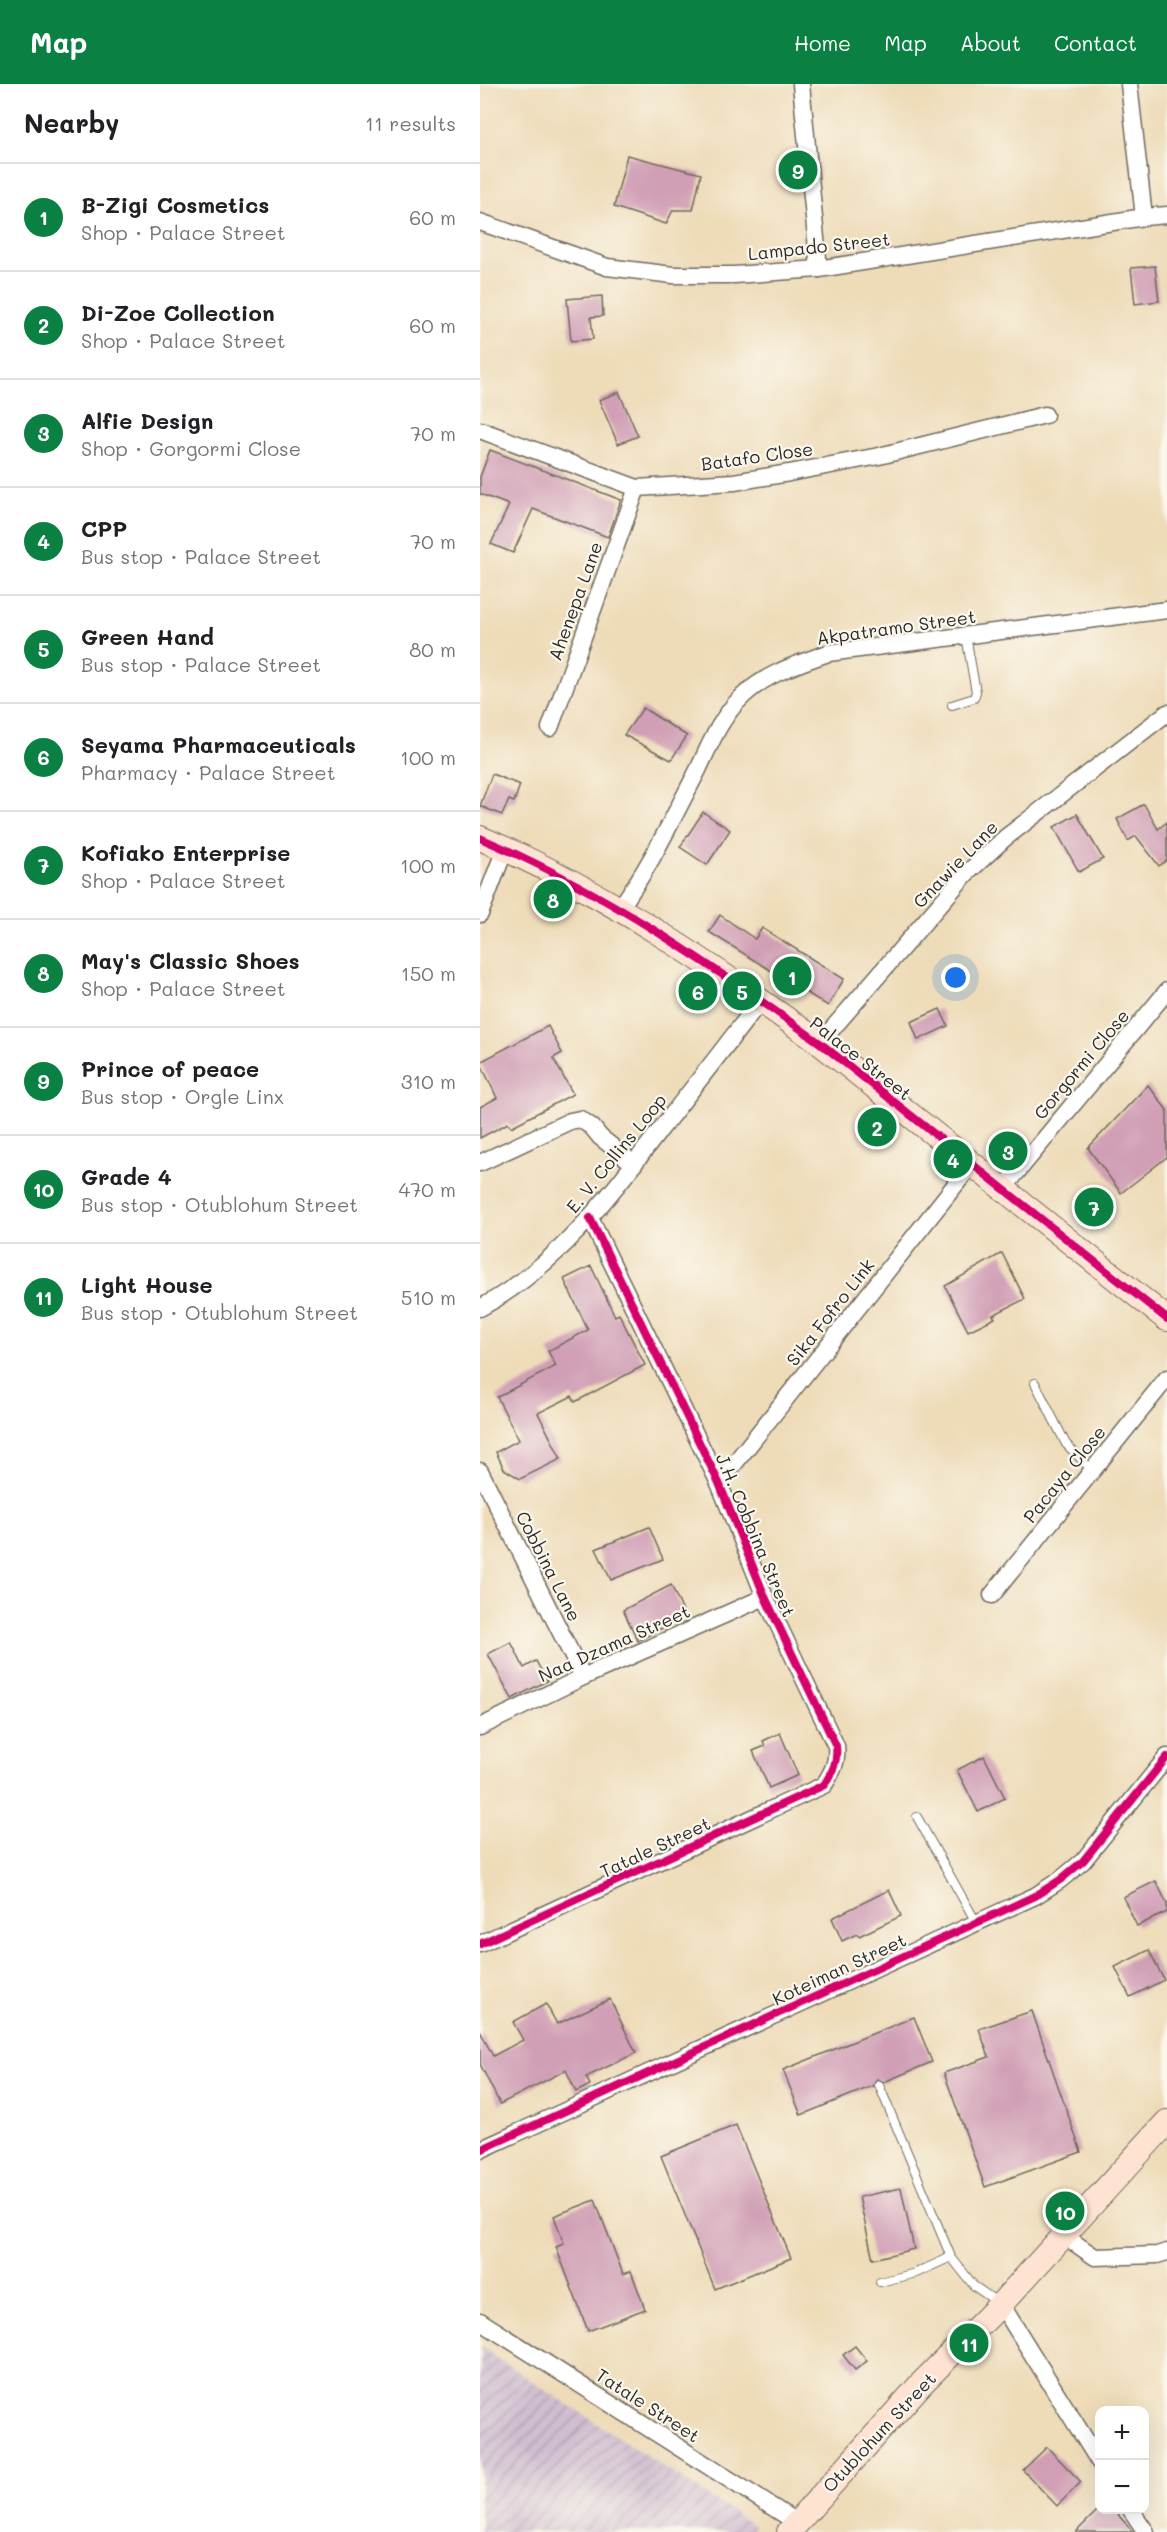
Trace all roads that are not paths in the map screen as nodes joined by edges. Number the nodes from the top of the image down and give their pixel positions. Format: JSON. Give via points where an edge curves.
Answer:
{"nodes":[{"id":1,"x":801,"y":84,"type":"edge"},
{"id":2,"x":1129,"y":84,"type":"edge"},
{"id":3,"x":1167,"y":215,"type":"edge"},
{"id":4,"x":1144,"y":217,"type":"junction"},
{"id":5,"x":480,"y":222,"type":"edge"},
{"id":6,"x":819,"y":269,"type":"junction"},
{"id":7,"x":1045,"y":415,"type":"dead end"},
{"id":8,"x":480,"y":430,"type":"edge"},
{"id":9,"x":637,"y":488,"type":"junction"},
{"id":10,"x":1167,"y":610,"type":"edge"},
{"id":11,"x":966,"y":636,"type":"junction"},
{"id":12,"x":952,"y":705,"type":"dead end"},
{"id":13,"x":1167,"y":713,"type":"edge"},
{"id":14,"x":550,"y":728,"type":"dead end"},
{"id":15,"x":480,"y":838,"type":"edge"},
{"id":16,"x":505,"y":849,"type":"junction"},
{"id":17,"x":619,"y":909,"type":"junction"},
{"id":18,"x":480,"y":914,"type":"edge"},
{"id":19,"x":1167,"y":991,"type":"edge"},
{"id":20,"x":760,"y":1000,"type":"junction"},
{"id":21,"x":820,"y":1043,"type":"junction"},
{"id":22,"x":480,"y":1163,"type":"edge"},
{"id":23,"x":634,"y":1164,"type":"junction"},
{"id":24,"x":971,"y":1165,"type":"junction"},
{"id":25,"x":1003,"y":1189,"type":"junction"},
{"id":26,"x":590,"y":1218,"type":"junction"},
{"id":27,"x":480,"y":1308,"type":"edge"},
{"id":28,"x":1165,"y":1314,"type":"edge"},
{"id":29,"x":1167,"y":1378,"type":"edge"},
{"id":30,"x":1035,"y":1383,"type":"dead end"},
{"id":31,"x":1092,"y":1470,"type":"junction"},
{"id":32,"x":480,"y":1471,"type":"edge"},
{"id":33,"x":719,"y":1483,"type":"junction"},
{"id":34,"x":992,"y":1595,"type":"dead end"},
{"id":35,"x":765,"y":1597,"type":"junction"},
{"id":36,"x":583,"y":1677,"type":"junction"},
{"id":37,"x":480,"y":1727,"type":"edge"},
{"id":38,"x":1167,"y":1757,"type":"edge"},
{"id":39,"x":835,"y":1768,"type":"joint"},
{"id":40,"x":917,"y":1817,"type":"dead end"},
{"id":41,"x":976,"y":1922,"type":"junction"},
{"id":42,"x":480,"y":1944,"type":"edge"},
{"id":43,"x":879,"y":2085,"type":"dead end"},
{"id":44,"x":1167,"y":2122,"type":"edge"},
{"id":45,"x":480,"y":2150,"type":"edge"},
{"id":46,"x":1063,"y":2235,"type":"junction"},
{"id":47,"x":1167,"y":2252,"type":"edge"},
{"id":48,"x":951,"y":2257,"type":"junction"},
{"id":49,"x":880,"y":2282,"type":"dead end"},
{"id":50,"x":1001,"y":2304,"type":"junction"},
{"id":51,"x":480,"y":2321,"type":"edge"},
{"id":52,"x":1098,"y":2460,"type":"edge"},
{"id":53,"x":1134,"y":2514,"type":"edge"},
{"id":54,"x":792,"y":2527,"type":"edge"},
{"id":55,"x":1146,"y":2532,"type":"edge"}],
"edges":[{"from":1,"to":6,"type":"street"},
{"from":2,"to":4,"type":"street"},
{"from":3,"to":4,"type":"street","name":"Lampado Street"},
{"from":4,"to":6,"type":"street","name":"Lampado Street"},
{"from":5,"to":6,"type":"street","name":"Lampado Street","via":[[607,267],[673,275]]},
{"from":7,"to":9,"type":"street","name":"Batafo Close","via":[[801,471],[734,482]]},
{"from":8,"to":9,"type":"street","name":"Batafo Close"},
{"from":9,"to":14,"type":"street","name":"Ahenepa Lane"},
{"from":10,"to":11,"type":"street","name":"Akpatramo Street"},
{"from":11,"to":12,"type":"lane","via":[[976,692],[969,701]]},
{"from":11,"to":17,"type":"street","name":"Akpatramo Street","via":[[828,654],[791,666],[755,686],[723,721],[649,865]]},
{"from":13,"to":21,"type":"street","name":"Gnawie Lane","via":[[1005,838],[966,875]]},
{"from":15,"to":16,"type":"street","name":"Palace Street"},
{"from":16,"to":17,"type":"street","name":"Palace Street"},
{"from":16,"to":18,"type":"street"},
{"from":17,"to":20,"type":"street","name":"Palace Street"},
{"from":19,"to":25,"type":"street","name":"Gorgormi Close"},
{"from":20,"to":21,"type":"street","name":"Palace Street"},
{"from":20,"to":23,"type":"street","name":"E. V. Collins Loop"},
{"from":21,"to":24,"type":"street","name":"Palace Street"},
{"from":22,"to":23,"type":"street","via":[[580,1119]]},
{"from":23,"to":26,"type":"street","name":"E. V. Collins Loop"},
{"from":24,"to":25,"type":"street","name":"Palace Street"},
{"from":24,"to":33,"type":"street","name":"Sika Fofro Link"},
{"from":25,"to":28,"type":"street","name":"Palace Street"},
{"from":26,"to":27,"type":"street","name":"E. V. Collins Loop","via":[[546,1262],[504,1295]]},
{"from":26,"to":33,"type":"street","name":"J.H. Cobbina Street"},
{"from":29,"to":31,"type":"street","name":"Pacaya Close"},
{"from":30,"to":31,"type":"lane","via":[[1066,1444]]},
{"from":31,"to":34,"type":"street","name":"Pacaya Close"},
{"from":32,"to":36,"type":"street","name":"Cobbina Lane"},
{"from":33,"to":35,"type":"street","name":"J.H. Cobbina Street"},
{"from":35,"to":36,"type":"street","name":"Naa Dzama Street"},
{"from":35,"to":39,"type":"street","name":"J.H. Cobbina Street","via":[[836,1746]]},
{"from":36,"to":37,"type":"street","name":"Naa Dzama Street"},
{"from":38,"to":41,"type":"street","name":"Koteiman Street","via":[[1083,1861],[1035,1896]]},
{"from":39,"to":42,"type":"street","name":"Tatale Street","via":[[824,1785]]},
{"from":40,"to":41,"type":"lane"},
{"from":41,"to":45,"type":"street","name":"Koteiman Street"},
{"from":43,"to":48,"type":"lane"},
{"from":44,"to":46,"type":"street","name":"Otublohum Street"},
{"from":46,"to":47,"type":"street","via":[[1095,2257]]},
{"from":46,"to":50,"type":"street","name":"Otublohum Street"},
{"from":48,"to":49,"type":"lane","via":[[916,2273]]},
{"from":48,"to":50,"type":"lane","via":[[974,2286]]},
{"from":50,"to":52,"type":"street"},
{"from":50,"to":54,"type":"street","name":"Otublohum Street","via":[[921,2384]]},
{"from":51,"to":54,"type":"street","name":"Tatale Street"},
{"from":53,"to":55,"type":"street"}]}
